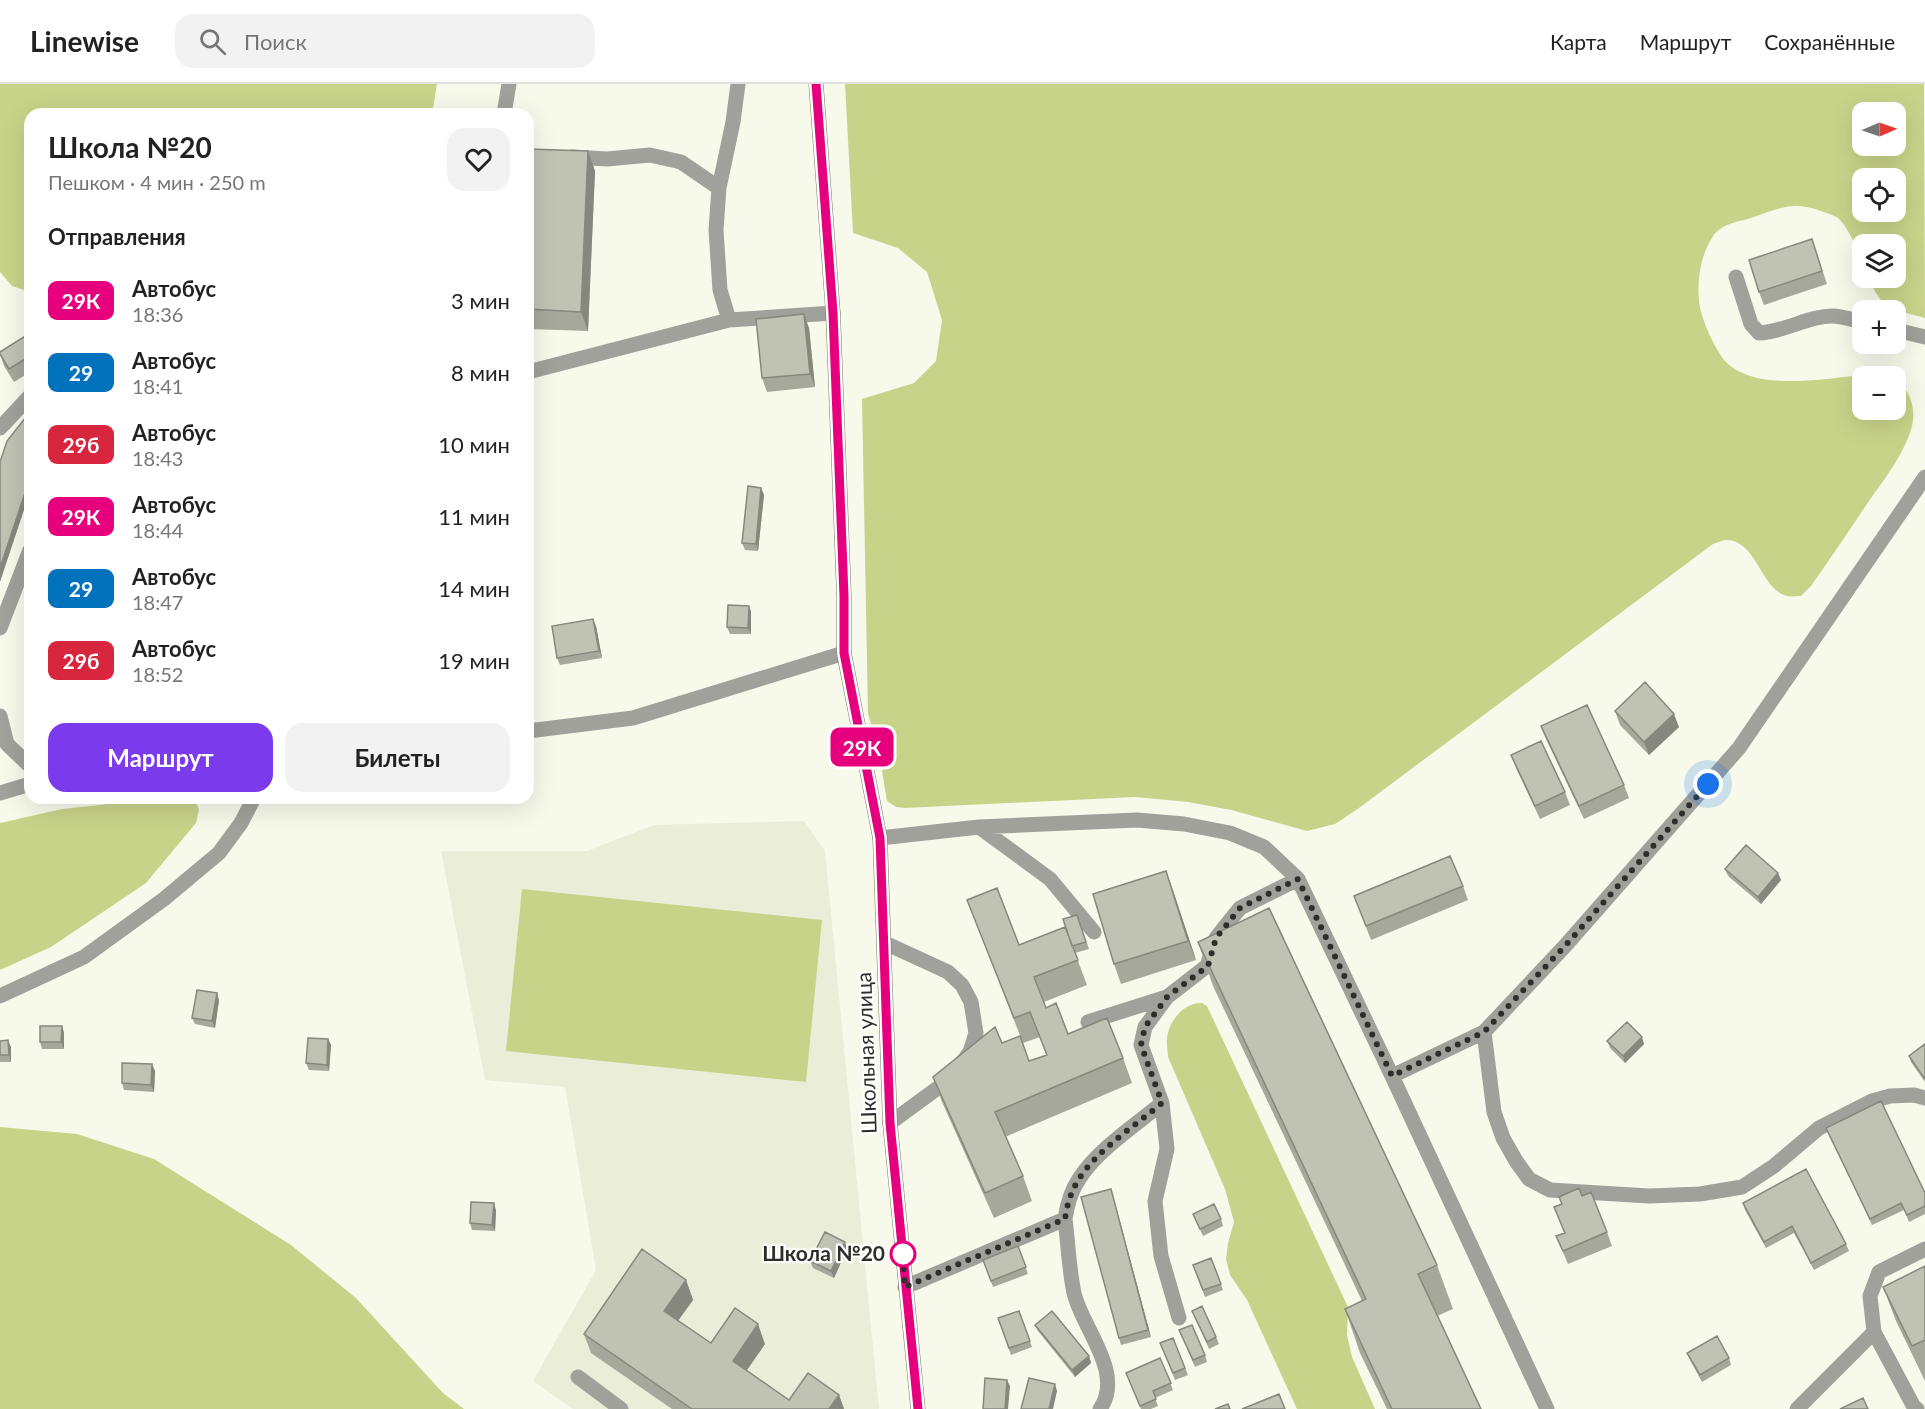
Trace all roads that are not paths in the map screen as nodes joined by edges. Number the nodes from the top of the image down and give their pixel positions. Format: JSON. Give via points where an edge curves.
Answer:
{"nodes":[{"id":1,"x":509,"y":84,"type":"edge"},
{"id":2,"x":738,"y":84,"type":"edge"},
{"id":3,"x":816,"y":84,"type":"edge"},
{"id":4,"x":505,"y":108,"type":"edge"},
{"id":5,"x":562,"y":157,"type":"edge"},
{"id":6,"x":719,"y":188,"type":"junction"},
{"id":7,"x":1736,"y":277,"type":"dead end"},
{"id":8,"x":833,"y":313,"type":"junction"},
{"id":9,"x":729,"y":320,"type":"junction"},
{"id":10,"x":1852,"y":320,"type":"edge"},
{"id":11,"x":1906,"y":332,"type":"edge"},
{"id":12,"x":1925,"y":337,"type":"edge"},
{"id":13,"x":534,"y":370,"type":"edge"},
{"id":14,"x":24,"y":402,"type":"edge"},
{"id":15,"x":0,"y":428,"type":"edge"},
{"id":16,"x":1925,"y":477,"type":"edge"},
{"id":17,"x":24,"y":566,"type":"edge"},
{"id":18,"x":0,"y":628,"type":"edge"},
{"id":19,"x":844,"y":653,"type":"junction"},
{"id":20,"x":0,"y":716,"type":"edge"},
{"id":21,"x":534,"y":730,"type":"edge"},
{"id":22,"x":24,"y":760,"type":"edge"},
{"id":23,"x":24,"y":786,"type":"edge"},
{"id":24,"x":0,"y":793,"type":"edge"},
{"id":25,"x":251,"y":804,"type":"edge"},
{"id":26,"x":979,"y":827,"type":"junction"},
{"id":27,"x":880,"y":838,"type":"junction"},
{"id":28,"x":1298,"y":879,"type":"junction"},
{"id":29,"x":1094,"y":932,"type":"dead end"},
{"id":30,"x":885,"y":943,"type":"junction"},
{"id":31,"x":0,"y":996,"type":"edge"},
{"id":32,"x":1167,"y":997,"type":"junction"},
{"id":33,"x":1088,"y":1022,"type":"dead end"},
{"id":34,"x":1484,"y":1032,"type":"junction"},
{"id":35,"x":1392,"y":1076,"type":"junction"},
{"id":36,"x":1925,"y":1098,"type":"edge"},
{"id":37,"x":1162,"y":1103,"type":"junction"},
{"id":38,"x":890,"y":1123,"type":"junction"},
{"id":39,"x":1065,"y":1219,"type":"junction"},
{"id":40,"x":1925,"y":1249,"type":"edge"},
{"id":41,"x":905,"y":1287,"type":"junction"},
{"id":42,"x":1179,"y":1318,"type":"dead end"},
{"id":43,"x":1874,"y":1332,"type":"junction"},
{"id":44,"x":578,"y":1377,"type":"dead end"},
{"id":45,"x":621,"y":1409,"type":"edge"},
{"id":46,"x":918,"y":1409,"type":"edge"},
{"id":47,"x":1100,"y":1409,"type":"edge"},
{"id":48,"x":1547,"y":1409,"type":"edge"},
{"id":49,"x":1797,"y":1409,"type":"edge"},
{"id":50,"x":1917,"y":1409,"type":"edge"}],
"edges":[{"from":1,"to":4,"type":"lane"},
{"from":2,"to":6,"type":"lane"},
{"from":3,"to":8,"type":"main road","name":"Школьная улица"},
{"from":5,"to":6,"type":"lane","via":[[607,159],[650,155],[681,162]]},
{"from":6,"to":9,"type":"lane","via":[[716,230],[720,290]]},
{"from":7,"to":10,"type":"lane","via":[[1751,324],[1759,333],[1774,333],[1820,317]]},
{"from":8,"to":9,"type":"lane"},
{"from":8,"to":19,"type":"main road","name":"Школьная улица"},
{"from":9,"to":13,"type":"lane"},
{"from":11,"to":12,"type":"lane"},
{"from":14,"to":15,"type":"lane"},
{"from":16,"to":34,"type":"lane","via":[[1739,748]]},
{"from":17,"to":18,"type":"lane"},
{"from":19,"to":21,"type":"lane","via":[[633,718]]},
{"from":19,"to":27,"type":"main road","name":"Школьная улица"},
{"from":20,"to":22,"type":"lane","via":[[7,744]]},
{"from":23,"to":24,"type":"lane"},
{"from":25,"to":31,"type":"lane","via":[[219,853],[164,899],[84,957]]},
{"from":26,"to":27,"type":"lane"},
{"from":26,"to":28,"type":"lane","via":[[1137,820],[1184,824],[1230,833],[1264,848]]},
{"from":26,"to":29,"type":"lane","via":[[1050,879]]},
{"from":27,"to":30,"type":"main road","name":"Школьная улица"},
{"from":28,"to":32,"type":"lane","via":[[1240,908],[1216,938],[1208,966]]},
{"from":28,"to":35,"type":"lane"},
{"from":30,"to":38,"type":"main road","name":"Школьная улица"},
{"from":30,"to":38,"type":"lane","via":[[948,972],[962,985],[971,1002],[976,1033],[970,1052],[950,1079]]},
{"from":32,"to":33,"type":"lane"},
{"from":32,"to":37,"type":"lane","via":[[1145,1027],[1141,1045]]},
{"from":34,"to":35,"type":"lane"},
{"from":34,"to":36,"type":"lane","via":[[1494,1112],[1503,1138],[1529,1179],[1550,1190],[1649,1196],[1742,1187],[1819,1128],[1872,1101],[1890,1096]]},
{"from":35,"to":48,"type":"lane"},
{"from":37,"to":39,"type":"lane","via":[[1097,1157],[1078,1179]]},
{"from":37,"to":42,"type":"lane","via":[[1167,1149],[1155,1201],[1161,1256]]},
{"from":38,"to":41,"type":"main road","name":"Школьная улица"},
{"from":39,"to":41,"type":"lane"},
{"from":39,"to":47,"type":"lane","via":[[1074,1294],[1109,1375]]},
{"from":40,"to":43,"type":"lane","via":[[1879,1272],[1870,1296]]},
{"from":41,"to":46,"type":"main road","name":"Школьная улица"},
{"from":43,"to":49,"type":"lane"},
{"from":43,"to":50,"type":"lane"},
{"from":44,"to":45,"type":"lane"}]}
